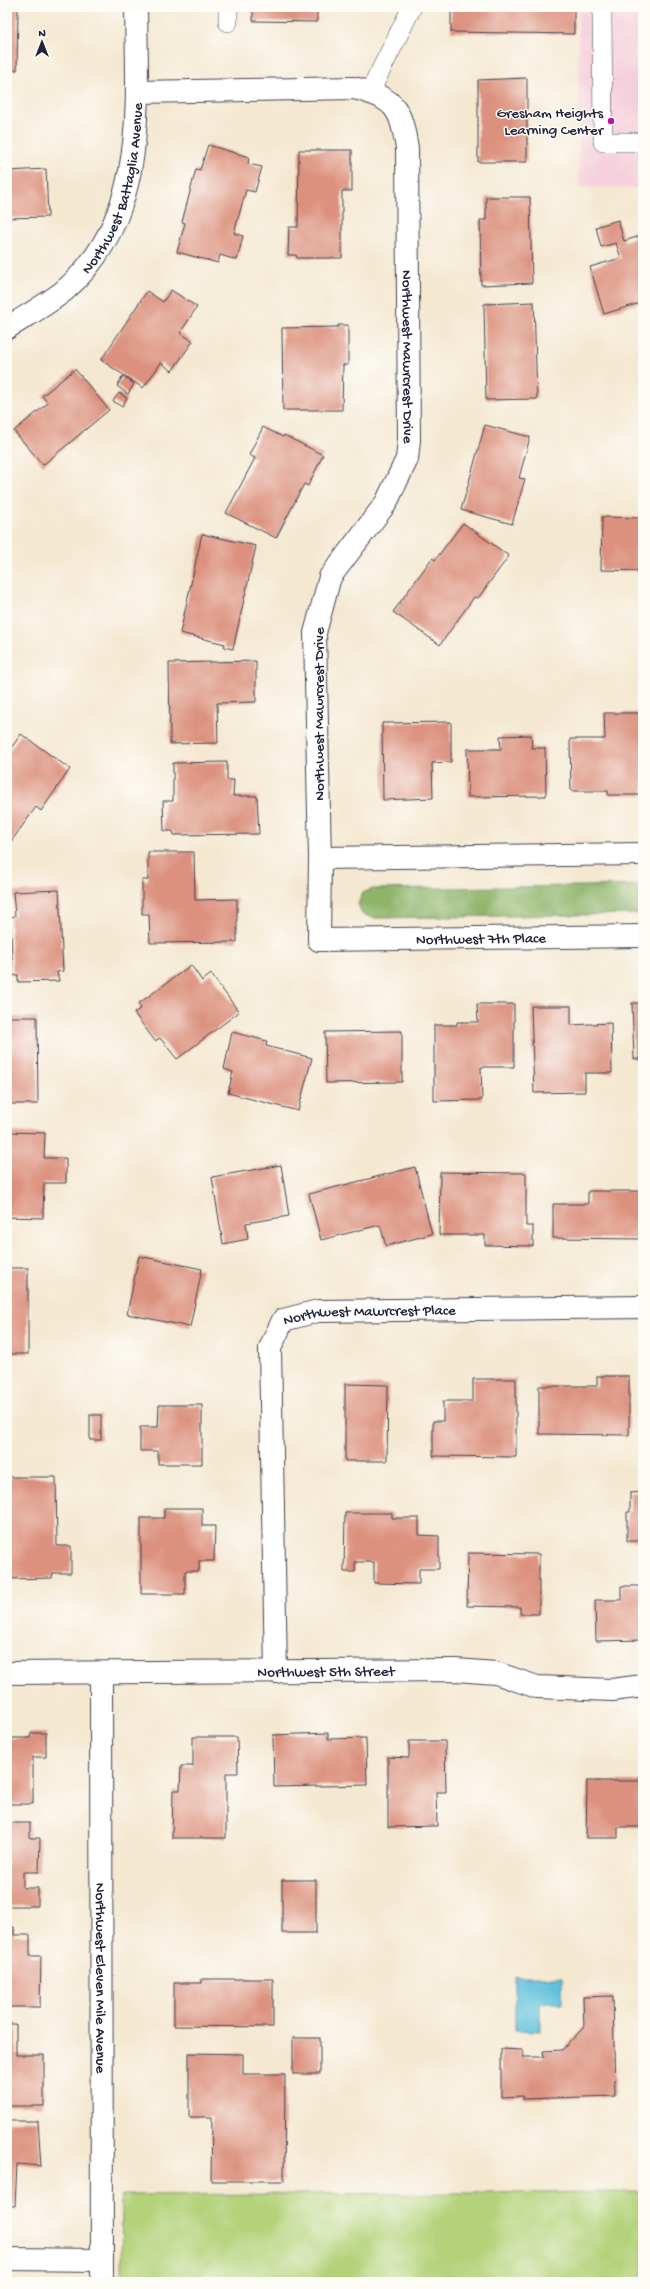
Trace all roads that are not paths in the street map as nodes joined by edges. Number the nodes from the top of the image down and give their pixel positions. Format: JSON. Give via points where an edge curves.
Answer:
{"nodes":[{"id":1,"x":136,"y":7,"type":"edge"},
{"id":2,"x":412,"y":7,"type":"edge"},
{"id":3,"x":602,"y":7,"type":"edge"},
{"id":4,"x":137,"y":92,"type":"junction"},
{"id":5,"x":370,"y":92,"type":"junction"},
{"id":6,"x":643,"y":142,"type":"edge"},
{"id":7,"x":7,"y":328,"type":"edge"},
{"id":8,"x":643,"y":854,"type":"edge"},
{"id":9,"x":320,"y":858,"type":"junction"},
{"id":10,"x":643,"y":936,"type":"edge"},
{"id":11,"x":318,"y":940,"type":"joint"},
{"id":12,"x":643,"y":1307,"type":"edge"},
{"id":13,"x":276,"y":1672,"type":"junction"},
{"id":14,"x":7,"y":1674,"type":"edge"},
{"id":15,"x":101,"y":1674,"type":"junction"},
{"id":16,"x":643,"y":1686,"type":"edge"},
{"id":17,"x":7,"y":2259,"type":"edge"},
{"id":18,"x":101,"y":2260,"type":"junction"},
{"id":19,"x":102,"y":2282,"type":"edge"}],
"edges":[{"from":1,"to":4,"type":"street","name":"Northwest Battaglia Avenue"},
{"from":2,"to":5,"type":"lane"},
{"from":3,"to":6,"type":"lane","via":[[603,142]]},
{"from":4,"to":5,"type":"street","name":"Northwest Mawrcrest Drive","via":[[354,88]]},
{"from":4,"to":7,"type":"street","name":"Northwest Battaglia Avenue","via":[[135,142],[128,186],[116,222],[98,254],[65,290]]},
{"from":5,"to":9,"type":"street","name":"Northwest Mawrcrest Drive","via":[[380,95],[396,110],[403,124],[407,148],[409,440],[407,460],[386,503],[330,577],[315,633]]},
{"from":8,"to":9,"type":"street"},
{"from":9,"to":11,"type":"street","name":"Northwest Mawrcrest Drive"},
{"from":10,"to":11,"type":"street","name":"Northwest 7th Place"},
{"from":12,"to":13,"type":"street","name":"Northwest Mawrcrest Place","via":[[318,1311],[283,1320],[270,1348]]},
{"from":13,"to":15,"type":"street","name":"Northwest 5th Street"},
{"from":13,"to":16,"type":"street","name":"Northwest 5th Street","via":[[456,1670],[496,1673],[537,1687],[612,1690]]},
{"from":14,"to":15,"type":"street","name":"Northwest 5th Street"},
{"from":15,"to":18,"type":"street","name":"Northwest Eleven Mile Avenue"},
{"from":17,"to":18,"type":"street"},
{"from":18,"to":19,"type":"street","name":"Northwest Eleven Mile Avenue"}]}
